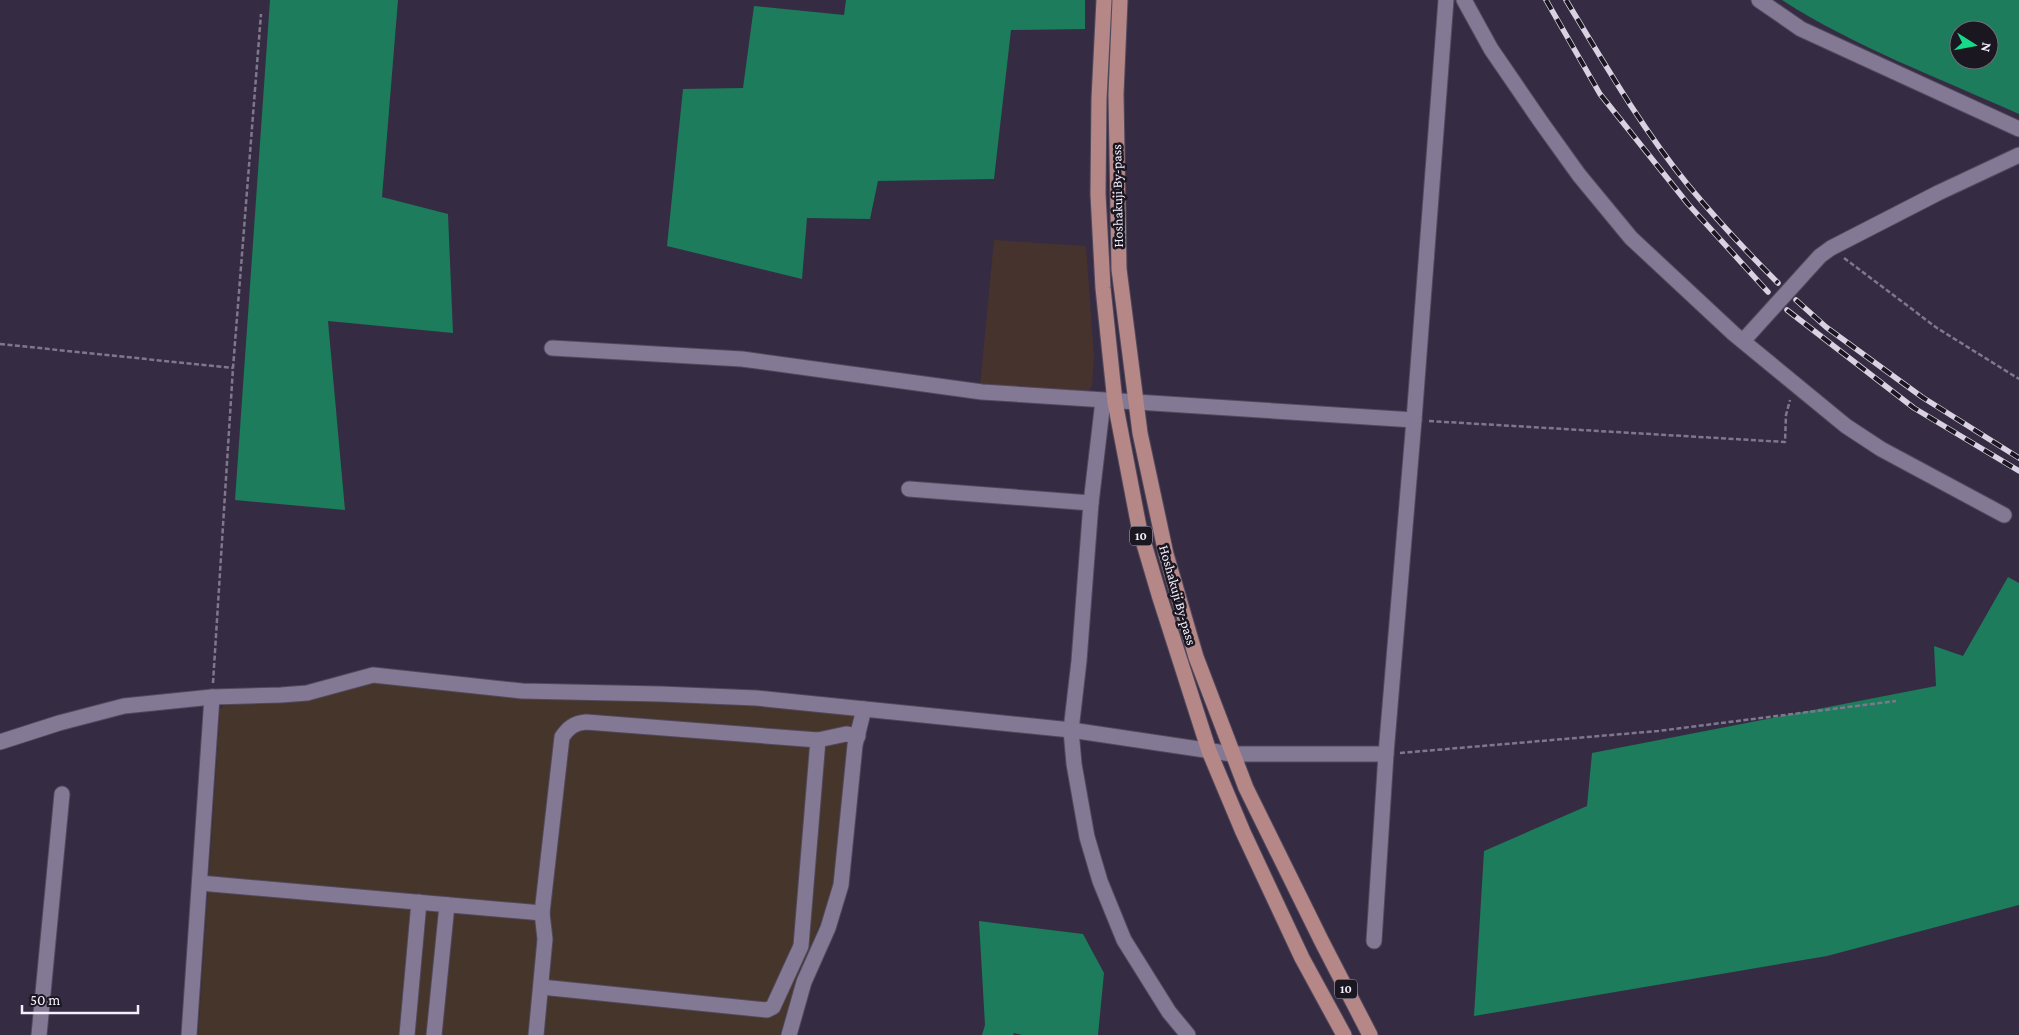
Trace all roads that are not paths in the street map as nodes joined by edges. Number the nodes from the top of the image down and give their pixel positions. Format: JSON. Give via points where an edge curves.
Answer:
{"nodes":[{"id":1,"x":1104,"y":0,"type":"edge"},
{"id":2,"x":1120,"y":0,"type":"edge"},
{"id":3,"x":1446,"y":0,"type":"edge"},
{"id":4,"x":1464,"y":0,"type":"edge"},
{"id":5,"x":1759,"y":0,"type":"edge"},
{"id":6,"x":2019,"y":129,"type":"edge"},
{"id":7,"x":2019,"y":155,"type":"edge"},
{"id":8,"x":1743,"y":341,"type":"junction"},
{"id":9,"x":552,"y":348,"type":"dead end"},
{"id":10,"x":1109,"y":401,"type":"junction"},
{"id":11,"x":1135,"y":402,"type":"junction"},
{"id":12,"x":1414,"y":420,"type":"junction"},
{"id":13,"x":909,"y":489,"type":"dead end"},
{"id":14,"x":1091,"y":503,"type":"junction"},
{"id":15,"x":2004,"y":515,"type":"dead end"},
{"id":16,"x":212,"y":696,"type":"junction"},
{"id":17,"x":864,"y":709,"type":"junction"},
{"id":18,"x":1071,"y":730,"type":"junction"},
{"id":19,"x":858,"y":736,"type":"junction"},
{"id":20,"x":818,"y":740,"type":"junction"},
{"id":21,"x":0,"y":742,"type":"edge"},
{"id":22,"x":1210,"y":750,"type":"junction"},
{"id":23,"x":1232,"y":754,"type":"junction"},
{"id":24,"x":1386,"y":754,"type":"junction"},
{"id":25,"x":62,"y":794,"type":"dead end"},
{"id":26,"x":200,"y":883,"type":"junction"},
{"id":27,"x":419,"y":902,"type":"junction"},
{"id":28,"x":447,"y":905,"type":"junction"},
{"id":29,"x":542,"y":913,"type":"junction"},
{"id":30,"x":1374,"y":941,"type":"dead end"},
{"id":31,"x":541,"y":987,"type":"junction"},
{"id":32,"x":38,"y":1035,"type":"edge"},
{"id":33,"x":189,"y":1035,"type":"edge"},
{"id":34,"x":407,"y":1035,"type":"edge"},
{"id":35,"x":434,"y":1035,"type":"edge"},
{"id":36,"x":536,"y":1035,"type":"edge"},
{"id":37,"x":789,"y":1035,"type":"edge"},
{"id":38,"x":1188,"y":1035,"type":"edge"},
{"id":39,"x":1344,"y":1035,"type":"edge"},
{"id":40,"x":1370,"y":1035,"type":"edge"}],
"edges":[{"from":1,"to":10,"type":"main road","name":"Hoshakuji By-pass","number":"10","via":[[1098,194]]},
{"from":2,"to":11,"type":"main road","name":"Hoshakuji By-pass","number":"10","via":[[1116,111],[1119,259]]},
{"from":3,"to":12,"type":"street"},
{"from":4,"to":8,"type":"street","via":[[1491,49],[1541,122],[1625,231]]},
{"from":5,"to":6,"type":"street","via":[[1801,29],[1849,53]]},
{"from":7,"to":8,"type":"street","via":[[1831,248]]},
{"from":8,"to":15,"type":"street","via":[[1846,426],[1881,449]]},
{"from":9,"to":10,"type":"street","via":[[742,359],[982,392]]},
{"from":10,"to":11,"type":"street"},
{"from":10,"to":14,"type":"street"},
{"from":10,"to":22,"type":"main road","name":"Hoshakuji By-pass","number":"10","via":[[1139,527]]},
{"from":11,"to":12,"type":"street"},
{"from":11,"to":23,"type":"main road","name":"Hoshakuji By-pass","number":"10","via":[[1166,554],[1196,657]]},
{"from":12,"to":24,"type":"street"},
{"from":13,"to":14,"type":"street"},
{"from":14,"to":18,"type":"street"},
{"from":16,"to":17,"type":"street","via":[[307,693],[373,675],[522,691],[756,698]]},
{"from":16,"to":21,"type":"street","via":[[124,706],[59,722]]},
{"from":16,"to":26,"type":"street"},
{"from":17,"to":18,"type":"street"},
{"from":17,"to":19,"type":"street"},
{"from":18,"to":22,"type":"street"},
{"from":18,"to":38,"type":"street","via":[[1087,837],[1100,881],[1124,940],[1169,1012]]},
{"from":19,"to":20,"type":"street","via":[[838,735]]},
{"from":19,"to":37,"type":"street","via":[[841,885],[828,928],[804,982]]},
{"from":20,"to":29,"type":"street","via":[[608,722],[575,723],[562,737]]},
{"from":20,"to":31,"type":"street","via":[[801,946],[773,1007],[767,1010]]},
{"from":22,"to":23,"type":"street"},
{"from":22,"to":39,"type":"main road","name":"Hoshakuji By-pass","number":"10","via":[[1243,832],[1302,958]]},
{"from":23,"to":24,"type":"street"},
{"from":23,"to":40,"type":"main road","name":"Hoshakuji By-pass","number":"10"},
{"from":24,"to":30,"type":"street"},
{"from":25,"to":32,"type":"street"},
{"from":26,"to":27,"type":"street"},
{"from":26,"to":33,"type":"street"},
{"from":27,"to":28,"type":"street"},
{"from":27,"to":34,"type":"street"},
{"from":28,"to":29,"type":"street"},
{"from":28,"to":35,"type":"street"},
{"from":29,"to":31,"type":"street","via":[[546,939]]},
{"from":31,"to":36,"type":"street"}]}
